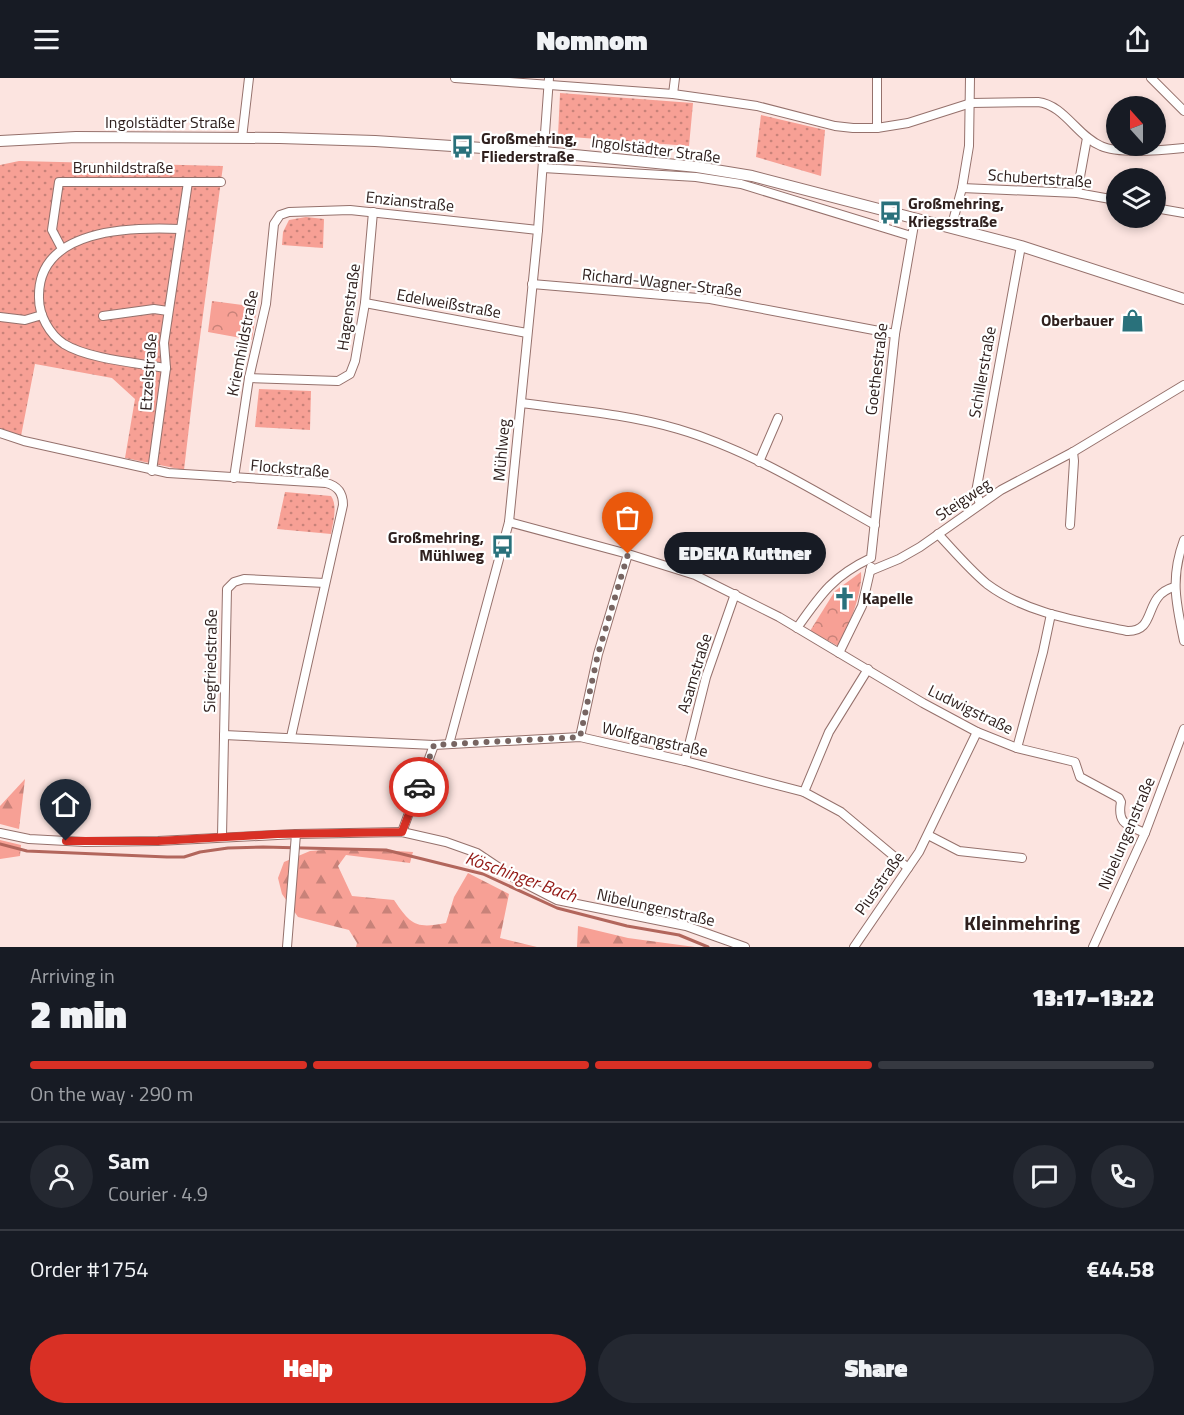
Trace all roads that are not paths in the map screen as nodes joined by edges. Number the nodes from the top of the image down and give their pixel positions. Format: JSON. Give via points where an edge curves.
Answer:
{"nodes":[{"id":1,"x":249,"y":78,"type":"edge"},
{"id":2,"x":455,"y":78,"type":"edge"},
{"id":3,"x":675,"y":78,"type":"edge"},
{"id":4,"x":877,"y":78,"type":"edge"},
{"id":5,"x":970,"y":78,"type":"edge"},
{"id":6,"x":1151,"y":78,"type":"edge"},
{"id":7,"x":548,"y":82,"type":"edge"},
{"id":8,"x":673,"y":94,"type":"junction"},
{"id":9,"x":971,"y":103,"type":"junction"},
{"id":10,"x":1184,"y":111,"type":"edge"},
{"id":11,"x":877,"y":128,"type":"junction"},
{"id":12,"x":242,"y":138,"type":"junction"},
{"id":13,"x":1087,"y":138,"type":"junction"},
{"id":14,"x":0,"y":141,"type":"edge"},
{"id":15,"x":1184,"y":148,"type":"edge"},
{"id":16,"x":544,"y":152,"type":"junction"},
{"id":17,"x":543,"y":168,"type":"junction"},
{"id":18,"x":188,"y":182,"type":"junction"},
{"id":19,"x":221,"y":182,"type":"dead end"},
{"id":20,"x":962,"y":188,"type":"junction"},
{"id":21,"x":1077,"y":193,"type":"junction"},
{"id":22,"x":1106,"y":199,"type":"edge"},
{"id":23,"x":1166,"y":210,"type":"edge"},
{"id":24,"x":373,"y":212,"type":"junction"},
{"id":25,"x":1184,"y":213,"type":"edge"},
{"id":26,"x":280,"y":215,"type":"joint"},
{"id":27,"x":915,"y":219,"type":"junction"},
{"id":28,"x":951,"y":228,"type":"junction"},
{"id":29,"x":180,"y":229,"type":"junction"},
{"id":30,"x":538,"y":230,"type":"junction"},
{"id":31,"x":911,"y":236,"type":"junction"},
{"id":32,"x":1021,"y":246,"type":"junction"},
{"id":33,"x":62,"y":249,"type":"junction"},
{"id":34,"x":532,"y":284,"type":"junction"},
{"id":35,"x":1184,"y":299,"type":"edge"},
{"id":36,"x":365,"y":303,"type":"junction"},
{"id":37,"x":168,"y":311,"type":"junction"},
{"id":38,"x":42,"y":315,"type":"junction"},
{"id":39,"x":103,"y":316,"type":"dead end"},
{"id":40,"x":0,"y":317,"type":"edge"},
{"id":41,"x":527,"y":333,"type":"junction"},
{"id":42,"x":895,"y":334,"type":"junction"},
{"id":43,"x":166,"y":368,"type":"junction"},
{"id":44,"x":249,"y":378,"type":"junction"},
{"id":45,"x":1184,"y":385,"type":"edge"},
{"id":46,"x":520,"y":403,"type":"junction"},
{"id":47,"x":778,"y":418,"type":"dead end"},
{"id":48,"x":0,"y":433,"type":"edge"},
{"id":49,"x":1073,"y":452,"type":"junction"},
{"id":50,"x":759,"y":462,"type":"junction"},
{"id":51,"x":152,"y":471,"type":"junction"},
{"id":52,"x":234,"y":478,"type":"junction"},
{"id":53,"x":980,"y":504,"type":"junction"},
{"id":54,"x":508,"y":522,"type":"junction"},
{"id":55,"x":875,"y":525,"type":"junction"},
{"id":56,"x":1070,"y":525,"type":"dead end"},
{"id":57,"x":938,"y":534,"type":"junction"},
{"id":58,"x":1184,"y":540,"type":"edge"},
{"id":59,"x":628,"y":554,"type":"junction"},
{"id":60,"x":872,"y":558,"type":"junction"},
{"id":61,"x":870,"y":571,"type":"junction"},
{"id":62,"x":325,"y":583,"type":"junction"},
{"id":63,"x":1174,"y":586,"type":"junction"},
{"id":64,"x":735,"y":594,"type":"junction"},
{"id":65,"x":1051,"y":614,"type":"junction"},
{"id":66,"x":797,"y":628,"type":"junction"},
{"id":67,"x":1184,"y":641,"type":"edge"},
{"id":68,"x":839,"y":653,"type":"junction"},
{"id":69,"x":868,"y":669,"type":"junction"},
{"id":70,"x":1184,"y":729,"type":"edge"},
{"id":71,"x":977,"y":732,"type":"junction"},
{"id":72,"x":224,"y":735,"type":"junction"},
{"id":73,"x":291,"y":737,"type":"junction"},
{"id":74,"x":580,"y":737,"type":"junction"},
{"id":75,"x":1182,"y":742,"type":"edge"},
{"id":76,"x":449,"y":744,"type":"junction"},
{"id":77,"x":434,"y":745,"type":"junction"},
{"id":78,"x":1017,"y":748,"type":"junction"},
{"id":79,"x":685,"y":761,"type":"junction"},
{"id":80,"x":804,"y":792,"type":"junction"},
{"id":81,"x":402,"y":832,"type":"junction"},
{"id":82,"x":0,"y":833,"type":"edge"},
{"id":83,"x":1144,"y":833,"type":"junction"},
{"id":84,"x":928,"y":835,"type":"junction"},
{"id":85,"x":222,"y":836,"type":"junction"},
{"id":86,"x":296,"y":838,"type":"junction"},
{"id":87,"x":1022,"y":858,"type":"dead end"},
{"id":88,"x":908,"y":868,"type":"junction"},
{"id":89,"x":287,"y":947,"type":"edge"},
{"id":90,"x":745,"y":947,"type":"edge"},
{"id":91,"x":854,"y":947,"type":"edge"},
{"id":92,"x":1093,"y":947,"type":"edge"}],
"edges":[{"from":1,"to":12,"type":"street"},
{"from":2,"to":7,"type":"street"},
{"from":3,"to":8,"type":"street"},
{"from":4,"to":11,"type":"street"},
{"from":5,"to":9,"type":"street"},
{"from":6,"to":10,"type":"street"},
{"from":7,"to":8,"type":"street"},
{"from":7,"to":16,"type":"street","name":"Mühlweg"},
{"from":8,"to":11,"type":"street","via":[[757,106],[835,126]]},
{"from":9,"to":11,"type":"street","via":[[908,123]]},
{"from":9,"to":13,"type":"street","via":[[1047,103]]},
{"from":9,"to":20,"type":"street"},
{"from":12,"to":14,"type":"street","name":"Ingolstädter Straße","via":[[43,137]]},
{"from":12,"to":16,"type":"street","name":"Ingolstädter Straße","via":[[375,141]]},
{"from":13,"to":15,"type":"street","via":[[1115,149]]},
{"from":13,"to":21,"type":"street"},
{"from":16,"to":17,"type":"street","name":"Mühlweg"},
{"from":16,"to":27,"type":"street","name":"Ingolstädter Straße","via":[[752,176]]},
{"from":17,"to":30,"type":"street","name":"Mühlweg"},
{"from":17,"to":31,"type":"street","name":"Ingolstädter Straße","via":[[696,177],[741,184]]},
{"from":18,"to":19,"type":"street","name":"Brunhildstraße"},
{"from":18,"to":29,"type":"street","name":"Etzelstraße"},
{"from":18,"to":33,"type":"street","name":"Brunhildstraße","via":[[59,182],[52,230]]},
{"from":20,"to":21,"type":"street","name":"Schubertstraße"},
{"from":20,"to":28,"type":"street"},
{"from":21,"to":22,"type":"street","name":"Schubertstraße"},
{"from":23,"to":25,"type":"street"},
{"from":24,"to":26,"type":"street","name":"Enzianstraße","via":[[295,211]]},
{"from":24,"to":30,"type":"street","name":"Enzianstraße"},
{"from":24,"to":36,"type":"street","name":"Hagenstraße"},
{"from":26,"to":44,"type":"street","name":"Kriemhildstraße","via":[[274,224],[266,304]]},
{"from":27,"to":28,"type":"street","name":"Ingolstädter Straße"},
{"from":27,"to":31,"type":"street","name":"Goethestraße"},
{"from":28,"to":32,"type":"street","name":"Ingolstädter Straße"},
{"from":29,"to":33,"type":"street","via":[[122,231],[84,238]]},
{"from":29,"to":37,"type":"street","name":"Etzelstraße"},
{"from":30,"to":34,"type":"street","name":"Mühlweg"},
{"from":31,"to":42,"type":"street","name":"Goethestraße"},
{"from":32,"to":35,"type":"street","name":"Ingolstädter Straße"},
{"from":32,"to":53,"type":"street","name":"Schillerstraße","via":[[976,492]]},
{"from":33,"to":38,"type":"street","via":[[41,278]]},
{"from":34,"to":41,"type":"street","name":"Mühlweg"},
{"from":34,"to":42,"type":"street","name":"Richard-Wagner-Straße","via":[[710,299]]},
{"from":36,"to":41,"type":"street","name":"Edelweißstraße"},
{"from":36,"to":44,"type":"street","name":"Hagenstraße","via":[[354,368],[344,378]]},
{"from":37,"to":39,"type":"street","name":"Etzelstraße","via":[[154,309]]},
{"from":37,"to":43,"type":"street","name":"Etzelstraße"},
{"from":38,"to":40,"type":"street","via":[[25,320]]},
{"from":38,"to":43,"type":"street","via":[[55,336],[79,351]]},
{"from":41,"to":46,"type":"street","name":"Mühlweg"},
{"from":42,"to":55,"type":"street","name":"Goethestraße"},
{"from":43,"to":51,"type":"street","name":"Etzelstraße"},
{"from":44,"to":52,"type":"street","name":"Kriemhildstraße"},
{"from":45,"to":49,"type":"street","name":"Steigweg"},
{"from":46,"to":50,"type":"street","via":[[604,413],[678,429]]},
{"from":46,"to":54,"type":"street","name":"Mühlweg"},
{"from":47,"to":50,"type":"street"},
{"from":48,"to":51,"type":"street","name":"Flockstraße"},
{"from":49,"to":53,"type":"street","name":"Steigweg"},
{"from":49,"to":56,"type":"street"},
{"from":50,"to":55,"type":"street"},
{"from":51,"to":52,"type":"street","name":"Flockstraße"},
{"from":52,"to":62,"type":"street","name":"Flockstraße","via":[[326,483],[338,489],[343,505]]},
{"from":53,"to":57,"type":"street","name":"Steigweg"},
{"from":54,"to":59,"type":"street","name":"Ludwigstraße"},
{"from":54,"to":76,"type":"street","name":"Mühlweg"},
{"from":55,"to":60,"type":"street","name":"Goethestraße"},
{"from":57,"to":61,"type":"street","name":"Steigweg","via":[[899,559]]},
{"from":57,"to":65,"type":"street","via":[[987,583],[1019,602]]},
{"from":58,"to":63,"type":"street"},
{"from":59,"to":64,"type":"street","name":"Ludwigstraße","via":[[695,575]]},
{"from":59,"to":74,"type":"street","via":[[598,654]]},
{"from":60,"to":61,"type":"street","name":"Goethestraße"},
{"from":60,"to":66,"type":"street","via":[[854,566],[827,587]]},
{"from":61,"to":68,"type":"street","name":"Goethestraße","via":[[862,606]]},
{"from":62,"to":72,"type":"street","name":"Siegfriedstraße","via":[[244,579],[230,584]]},
{"from":62,"to":73,"type":"street","name":"Flockstraße"},
{"from":63,"to":65,"type":"street","via":[[1161,593],[1144,627],[1133,632]]},
{"from":63,"to":67,"type":"street"},
{"from":64,"to":66,"type":"street","name":"Ludwigstraße"},
{"from":64,"to":79,"type":"street","name":"Asamstraße","via":[[706,677]]},
{"from":65,"to":78,"type":"street"},
{"from":66,"to":68,"type":"street","name":"Ludwigstraße"},
{"from":68,"to":69,"type":"street","name":"Ludwigstraße"},
{"from":69,"to":71,"type":"street","name":"Ludwigstraße"},
{"from":69,"to":80,"type":"street","via":[[829,732]]},
{"from":70,"to":75,"type":"street","name":"Nibelungenstraße"},
{"from":71,"to":78,"type":"street","name":"Ludwigstraße"},
{"from":71,"to":84,"type":"street","name":"Piusstraße"},
{"from":72,"to":73,"type":"street","name":"Wolfgangstraße"},
{"from":72,"to":85,"type":"street","name":"Siegfriedstraße"},
{"from":73,"to":77,"type":"street","name":"Wolfgangstraße"},
{"from":74,"to":76,"type":"street","name":"Wolfgangstraße"},
{"from":74,"to":79,"type":"street","name":"Wolfgangstraße"},
{"from":75,"to":83,"type":"street","name":"Nibelungenstraße"},
{"from":76,"to":77,"type":"street","name":"Wolfgangstraße"},
{"from":77,"to":81,"type":"street"},
{"from":78,"to":83,"type":"street","name":"Ludwigstraße","via":[[1075,762],[1080,777],[1119,798],[1123,823]]},
{"from":79,"to":80,"type":"street","name":"Wolfgangstraße"},
{"from":80,"to":88,"type":"street","name":"Wolfgangstraße","via":[[841,812]]},
{"from":81,"to":86,"type":"street","name":"Nibelungenstraße"},
{"from":81,"to":90,"type":"street","name":"Nibelungenstraße","via":[[477,853],[557,900],[686,926]]},
{"from":82,"to":85,"type":"street","name":"Nibelungenstraße","via":[[85,842]]},
{"from":83,"to":92,"type":"street","name":"Nibelungenstraße"},
{"from":84,"to":87,"type":"street","via":[[959,851]]},
{"from":84,"to":88,"type":"street","name":"Piusstraße"},
{"from":85,"to":86,"type":"street","name":"Nibelungenstraße"},
{"from":86,"to":89,"type":"street"},
{"from":88,"to":91,"type":"street","name":"Piusstraße"}]}
